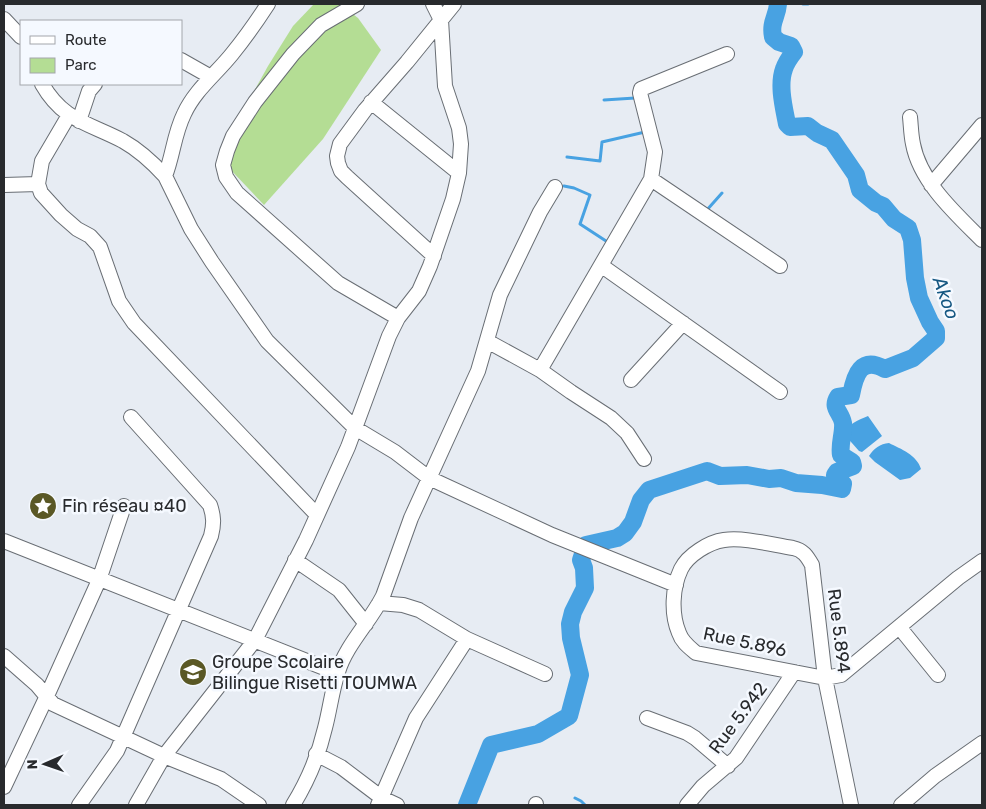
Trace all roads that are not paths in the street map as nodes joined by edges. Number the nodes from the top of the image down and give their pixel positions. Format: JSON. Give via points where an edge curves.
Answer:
{"nodes":[{"id":1,"x":268,"y":4,"type":"edge"},
{"id":2,"x":357,"y":4,"type":"edge"},
{"id":3,"x":433,"y":4,"type":"edge"},
{"id":4,"x":454,"y":4,"type":"edge"},
{"id":5,"x":4,"y":19,"type":"edge"},
{"id":6,"x":441,"y":20,"type":"junction"},
{"id":7,"x":20,"y":36,"type":"edge"},
{"id":8,"x":727,"y":54,"type":"dead end"},
{"id":9,"x":182,"y":61,"type":"edge"},
{"id":10,"x":211,"y":77,"type":"junction"},
{"id":11,"x":43,"y":85,"type":"edge"},
{"id":12,"x":94,"y":85,"type":"edge"},
{"id":13,"x":371,"y":102,"type":"junction"},
{"id":14,"x":910,"y":117,"type":"dead end"},
{"id":15,"x":74,"y":118,"type":"junction"},
{"id":16,"x":982,"y":125,"type":"edge"},
{"id":17,"x":459,"y":173,"type":"junction"},
{"id":18,"x":165,"y":176,"type":"junction"},
{"id":19,"x":651,"y":178,"type":"junction"},
{"id":20,"x":38,"y":184,"type":"junction"},
{"id":21,"x":4,"y":185,"type":"edge"},
{"id":22,"x":931,"y":185,"type":"junction"},
{"id":23,"x":555,"y":187,"type":"dead end"},
{"id":24,"x":982,"y":240,"type":"edge"},
{"id":25,"x":434,"y":256,"type":"junction"},
{"id":26,"x":602,"y":266,"type":"junction"},
{"id":27,"x":780,"y":266,"type":"dead end"},
{"id":28,"x":398,"y":318,"type":"junction"},
{"id":29,"x":683,"y":323,"type":"junction"},
{"id":30,"x":487,"y":341,"type":"junction"},
{"id":31,"x":540,"y":370,"type":"junction"},
{"id":32,"x":631,"y":380,"type":"dead end"},
{"id":33,"x":780,"y":392,"type":"dead end"},
{"id":34,"x":131,"y":416,"type":"dead end"},
{"id":35,"x":355,"y":428,"type":"junction"},
{"id":36,"x":644,"y":459,"type":"dead end"},
{"id":37,"x":429,"y":478,"type":"junction"},
{"id":38,"x":124,"y":506,"type":"dead end"},
{"id":39,"x":317,"y":515,"type":"junction"},
{"id":40,"x":4,"y":541,"type":"edge"},
{"id":41,"x":295,"y":560,"type":"junction"},
{"id":42,"x":982,"y":561,"type":"edge"},
{"id":43,"x":99,"y":580,"type":"junction"},
{"id":44,"x":676,"y":585,"type":"junction"},
{"id":45,"x":379,"y":604,"type":"junction"},
{"id":46,"x":179,"y":611,"type":"junction"},
{"id":47,"x":366,"y":624,"type":"junction"},
{"id":48,"x":900,"y":628,"type":"junction"},
{"id":49,"x":467,"y":639,"type":"junction"},
{"id":50,"x":254,"y":640,"type":"junction"},
{"id":51,"x":4,"y":656,"type":"edge"},
{"id":52,"x":794,"y":672,"type":"junction"},
{"id":53,"x":337,"y":673,"type":"junction"},
{"id":54,"x":545,"y":674,"type":"dead end"},
{"id":55,"x":938,"y":675,"type":"dead end"},
{"id":56,"x":825,"y":678,"type":"junction"},
{"id":57,"x":46,"y":698,"type":"junction"},
{"id":58,"x":647,"y":718,"type":"dead end"},
{"id":59,"x":124,"y":737,"type":"junction"},
{"id":60,"x":982,"y":743,"type":"edge"},
{"id":61,"x":316,"y":754,"type":"junction"},
{"id":62,"x":164,"y":756,"type":"junction"},
{"id":63,"x":728,"y":766,"type":"junction"},
{"id":64,"x":4,"y":786,"type":"edge"},
{"id":65,"x":380,"y":801,"type":"edge"},
{"id":66,"x":79,"y":805,"type":"edge"},
{"id":67,"x":136,"y":805,"type":"edge"},
{"id":68,"x":259,"y":805,"type":"edge"},
{"id":69,"x":293,"y":805,"type":"edge"},
{"id":70,"x":397,"y":805,"type":"edge"},
{"id":71,"x":688,"y":805,"type":"edge"},
{"id":72,"x":851,"y":805,"type":"edge"},
{"id":73,"x":901,"y":805,"type":"edge"}],
"edges":[{"from":1,"to":10,"type":"street","via":[[232,55]]},
{"from":2,"to":28,"type":"street","via":[[321,25],[293,54],[237,129],[224,165],[226,177],[237,193],[338,283]]},
{"from":3,"to":6,"type":"street"},
{"from":4,"to":6,"type":"street"},
{"from":5,"to":7,"type":"street"},
{"from":6,"to":13,"type":"street"},
{"from":6,"to":17,"type":"street","via":[[445,86],[461,144]]},
{"from":8,"to":19,"type":"street","via":[[641,89],[655,152]]},
{"from":9,"to":10,"type":"street"},
{"from":10,"to":18,"type":"street","via":[[199,90],[177,129]]},
{"from":11,"to":15,"type":"street","via":[[57,105]]},
{"from":12,"to":15,"type":"street"},
{"from":13,"to":17,"type":"street"},
{"from":13,"to":25,"type":"street","via":[[340,144],[337,156],[341,171]]},
{"from":14,"to":22,"type":"street","via":[[913,146]]},
{"from":15,"to":18,"type":"street","via":[[134,148]]},
{"from":15,"to":20,"type":"street","via":[[42,161]]},
{"from":16,"to":22,"type":"street"},
{"from":17,"to":25,"type":"street"},
{"from":18,"to":35,"type":"street","via":[[191,229],[266,341]]},
{"from":19,"to":26,"type":"street"},
{"from":19,"to":27,"type":"street"},
{"from":20,"to":21,"type":"street"},
{"from":20,"to":39,"type":"street","via":[[41,193],[61,215],[100,247],[119,301],[134,323]]},
{"from":22,"to":24,"type":"street"},
{"from":23,"to":30,"type":"street","via":[[500,295]]},
{"from":25,"to":28,"type":"street","via":[[419,291]]},
{"from":26,"to":29,"type":"street"},
{"from":26,"to":31,"type":"street"},
{"from":28,"to":35,"type":"street"},
{"from":29,"to":32,"type":"street"},
{"from":29,"to":33,"type":"street"},
{"from":30,"to":31,"type":"street"},
{"from":30,"to":37,"type":"street","via":[[462,410]]},
{"from":31,"to":36,"type":"street","via":[[611,418],[627,432]]},
{"from":34,"to":46,"type":"street","via":[[201,494],[214,515],[211,536]]},
{"from":35,"to":37,"type":"street"},
{"from":35,"to":39,"type":"street"},
{"from":37,"to":44,"type":"street","via":[[552,535]]},
{"from":37,"to":45,"type":"street"},
{"from":38,"to":43,"type":"street"},
{"from":39,"to":41,"type":"street"},
{"from":40,"to":43,"type":"street"},
{"from":41,"to":47,"type":"street","via":[[339,590]]},
{"from":41,"to":50,"type":"street"},
{"from":42,"to":48,"type":"street","name":"Rue 5.896"},
{"from":43,"to":46,"type":"street"},
{"from":43,"to":57,"type":"street"},
{"from":44,"to":52,"type":"street","name":"Rue 5.896","via":[[675,621],[679,634],[696,653]]},
{"from":44,"to":56,"type":"street","name":"Rue 5.894","via":[[682,568],[703,548],[714,543],[740,540],[800,550],[812,565]]},
{"from":45,"to":47,"type":"street"},
{"from":45,"to":49,"type":"street","via":[[410,606]]},
{"from":46,"to":50,"type":"street"},
{"from":46,"to":59,"type":"street"},
{"from":47,"to":53,"type":"street"},
{"from":48,"to":55,"type":"street"},
{"from":48,"to":56,"type":"street","name":"Rue 5.896","via":[[842,676]]},
{"from":49,"to":54,"type":"street"},
{"from":49,"to":65,"type":"street","via":[[416,718]]},
{"from":50,"to":53,"type":"street"},
{"from":50,"to":62,"type":"street"},
{"from":51,"to":57,"type":"street","via":[[37,685]]},
{"from":52,"to":56,"type":"street","name":"Rue 5.896"},
{"from":52,"to":63,"type":"street","name":"Rue 5.942"},
{"from":53,"to":61,"type":"street","via":[[325,730]]},
{"from":56,"to":72,"type":"street","name":"Rue 5.894"},
{"from":57,"to":59,"type":"street"},
{"from":57,"to":64,"type":"street"},
{"from":58,"to":63,"type":"street","via":[[687,733]]},
{"from":59,"to":62,"type":"street"},
{"from":59,"to":66,"type":"street","via":[[118,751]]},
{"from":60,"to":73,"type":"street"},
{"from":61,"to":65,"type":"street","via":[[352,774]]},
{"from":61,"to":69,"type":"street"},
{"from":62,"to":67,"type":"street"},
{"from":62,"to":68,"type":"street","via":[[221,780]]},
{"from":63,"to":71,"type":"street","name":"Rue 5.942","via":[[703,786]]},
{"from":65,"to":70,"type":"street"}]}
